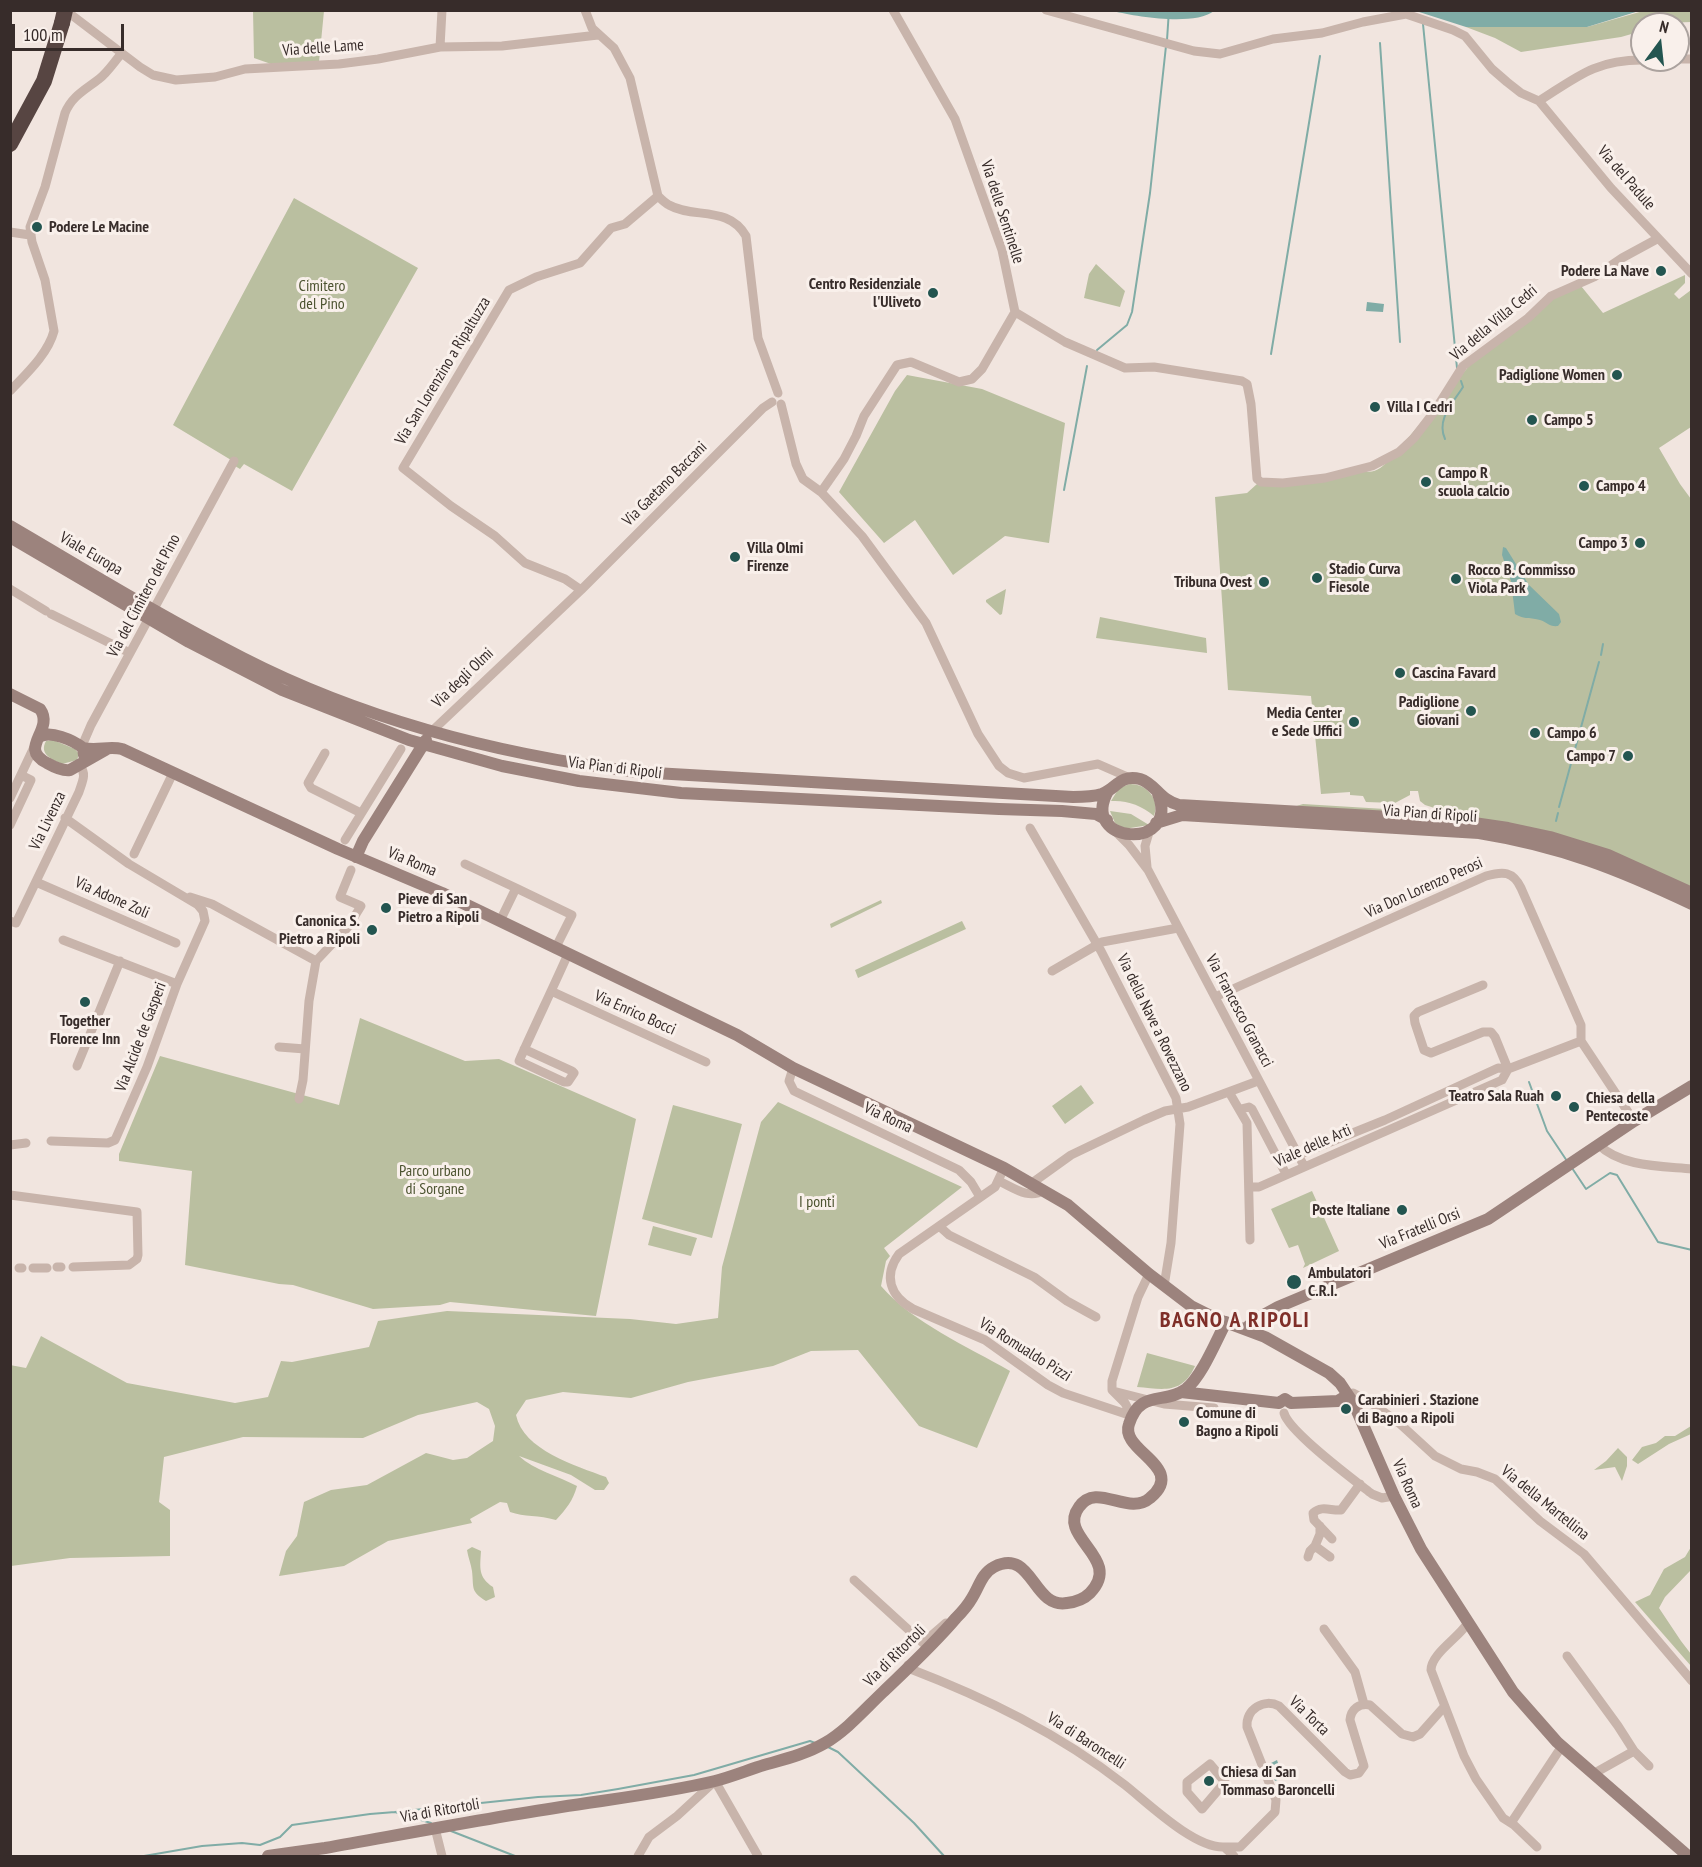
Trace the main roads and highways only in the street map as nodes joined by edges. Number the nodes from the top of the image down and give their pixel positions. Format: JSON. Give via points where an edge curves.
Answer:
{"nodes":[{"id":1,"x":61,"y":16,"type":"edge"},
{"id":2,"x":10,"y":127,"type":"edge"},
{"id":3,"x":10,"y":144,"type":"edge"},
{"id":4,"x":10,"y":526,"type":"edge"},
{"id":5,"x":10,"y":537,"type":"edge"},
{"id":6,"x":152,"y":614,"type":"junction"},
{"id":7,"x":10,"y":694,"type":"edge"},
{"id":8,"x":431,"y":732,"type":"junction"},
{"id":9,"x":37,"y":741,"type":"junction"},
{"id":10,"x":423,"y":745,"type":"junction"},
{"id":11,"x":82,"y":747,"type":"junction"},
{"id":12,"x":110,"y":748,"type":"junction"},
{"id":13,"x":81,"y":765,"type":"junction"},
{"id":14,"x":1109,"y":790,"type":"junction"},
{"id":15,"x":1158,"y":794,"type":"junction"},
{"id":16,"x":1110,"y":824,"type":"junction"},
{"id":17,"x":1153,"y":826,"type":"junction"},
{"id":18,"x":356,"y":857,"type":"junction"},
{"id":19,"x":1692,"y":893,"type":"edge"},
{"id":20,"x":1692,"y":904,"type":"edge"},
{"id":21,"x":1692,"y":1086,"type":"edge"},
{"id":22,"x":1226,"y":1323,"type":"junction"},
{"id":23,"x":1245,"y":1329,"type":"junction"},
{"id":24,"x":1181,"y":1392,"type":"junction"},
{"id":25,"x":1348,"y":1395,"type":"junction"},
{"id":26,"x":268,"y":1857,"type":"edge"},
{"id":27,"x":1688,"y":1857,"type":"edge"}],
"edges":[{"from":1,"to":2,"type":"highway"},
{"from":1,"to":3,"type":"highway","via":[[44,81]]},
{"from":4,"to":6,"type":"main road","name":"Viale Europa"},
{"from":5,"to":6,"type":"main road","name":"Viale Europa"},
{"from":6,"to":8,"type":"main road","name":"Via Pian di Ripoli","via":[[311,689]]},
{"from":6,"to":10,"type":"main road","name":"Via Pian di Ripoli","via":[[200,648],[282,690]]},
{"from":7,"to":9,"type":"main road","via":[[42,711],[44,721]]},
{"from":8,"to":10,"type":"main road","name":"Via degli Olmi"},
{"from":8,"to":14,"type":"main road","name":"Via Pian di Ripoli","via":[[544,759],[637,772],[1073,797]]},
{"from":9,"to":11,"type":"main road","name":"Via Roma","via":[[49,734]]},
{"from":9,"to":13,"type":"main road","via":[[36,755],[46,762],[66,771]]},
{"from":10,"to":16,"type":"main road","name":"Via Pian di Ripoli","via":[[548,776],[642,789],[1062,811],[1096,814]]},
{"from":10,"to":18,"type":"main road","name":"Via degli Olmi"},
{"from":11,"to":12,"type":"main road","name":"Via Roma"},
{"from":11,"to":13,"type":"main road"},
{"from":12,"to":13,"type":"main road"},
{"from":12,"to":18,"type":"main road","name":"Via Roma","via":[[122,749]]},
{"from":14,"to":15,"type":"main road","name":"Via Pian di Ripoli","via":[[1130,778],[1146,782]]},
{"from":14,"to":16,"type":"main road","via":[[1104,804]]},
{"from":15,"to":17,"type":"main road","via":[[1161,811]]},
{"from":15,"to":19,"type":"main road","name":"Via Pian di Ripoli","via":[[1179,805],[1460,821],[1508,828],[1608,855]]},
{"from":16,"to":17,"type":"main road","name":"Via Pian di Ripoli","via":[[1122,834],[1133,836]]},
{"from":17,"to":20,"type":"main road","name":"Via Pian di Ripoli","via":[[1182,815],[1493,835],[1592,860]]},
{"from":18,"to":22,"type":"main road","name":"Via Roma","via":[[500,921],[1004,1168],[1079,1213],[1164,1286],[1199,1311]]},
{"from":21,"to":23,"type":"main road","name":"Via Fratelli Orsi","via":[[1488,1219],[1278,1306]]},
{"from":22,"to":23,"type":"main road","name":"Via Roma"},
{"from":22,"to":24,"type":"main road","via":[[1197,1376]]},
{"from":23,"to":25,"type":"main road","name":"Via Roma","via":[[1329,1373]]},
{"from":24,"to":25,"type":"main road","via":[[1285,1406],[1338,1401]]},
{"from":24,"to":26,"type":"main road","name":"Via di Ritortoli","via":[[1142,1403],[1127,1428],[1140,1450],[1158,1466],[1160,1482],[1154,1494],[1144,1502],[1126,1504],[1095,1497],[1077,1509],[1076,1531],[1099,1567],[1098,1581],[1090,1593],[1076,1601],[1056,1604],[1043,1596],[1032,1577],[1021,1568],[1013,1564],[992,1568],[954,1621],[840,1733],[825,1743],[715,1780]]},
{"from":25,"to":27,"type":"main road","name":"Via Roma","via":[[1420,1549],[1513,1692],[1562,1746]]}]}
